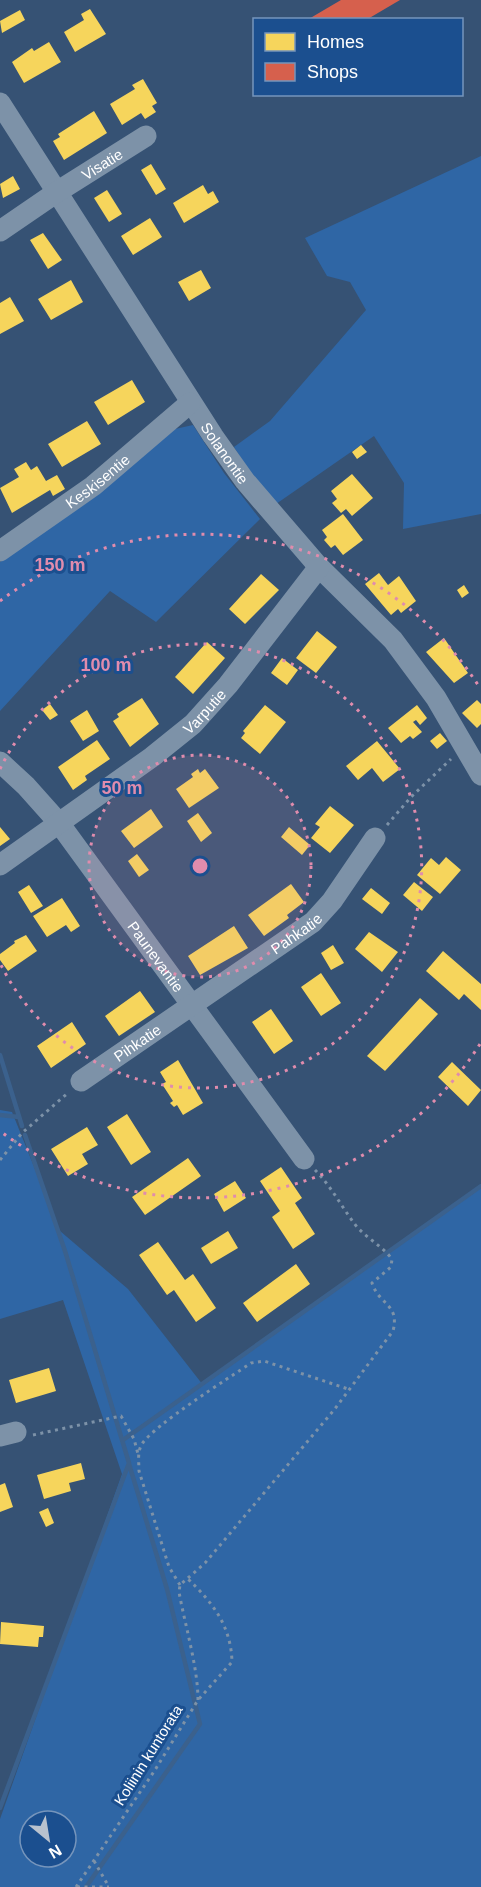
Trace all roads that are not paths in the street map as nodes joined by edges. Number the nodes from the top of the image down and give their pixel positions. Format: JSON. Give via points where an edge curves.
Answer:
{"nodes":[{"id":1,"x":0,"y":103,"type":"edge"},
{"id":2,"x":146,"y":136,"type":"dead end"},
{"id":3,"x":57,"y":192,"type":"junction"},
{"id":4,"x":0,"y":231,"type":"edge"},
{"id":5,"x":190,"y":403,"type":"junction"},
{"id":6,"x":0,"y":550,"type":"edge"},
{"id":7,"x":319,"y":567,"type":"junction"},
{"id":8,"x":0,"y":762,"type":"edge"},
{"id":9,"x":481,"y":776,"type":"edge"},
{"id":10,"x":59,"y":823,"type":"junction"},
{"id":11,"x":375,"y":838,"type":"road end"},
{"id":12,"x":0,"y":865,"type":"edge"},
{"id":13,"x":193,"y":1005,"type":"junction"},
{"id":14,"x":81,"y":1081,"type":"road end"},
{"id":15,"x":304,"y":1159,"type":"road end"}],
"edges":[{"from":1,"to":3,"type":"street","name":"Solanontie"},
{"from":2,"to":3,"type":"street","name":"Visatie"},
{"from":3,"to":4,"type":"street","name":"Visatie"},
{"from":3,"to":5,"type":"street","name":"Solanontie"},
{"from":5,"to":6,"type":"street","name":"Keskisentie","via":[[93,486]]},
{"from":5,"to":7,"type":"street","name":"Solanontie","via":[[245,481]]},
{"from":7,"to":9,"type":"street","name":"Solanontie","via":[[393,640],[436,698]]},
{"from":7,"to":10,"type":"street","name":"Varputie","via":[[193,724]]},
{"from":8,"to":10,"type":"street","name":"Paunevantie"},
{"from":10,"to":12,"type":"street","name":"Varputie"},
{"from":10,"to":13,"type":"street","name":"Paunevantie"},
{"from":11,"to":13,"type":"street","name":"Pahkatie","via":[[313,922]]},
{"from":13,"to":14,"type":"street","name":"Pihkatie"},
{"from":13,"to":15,"type":"street","name":"Paunevantie"}]}
